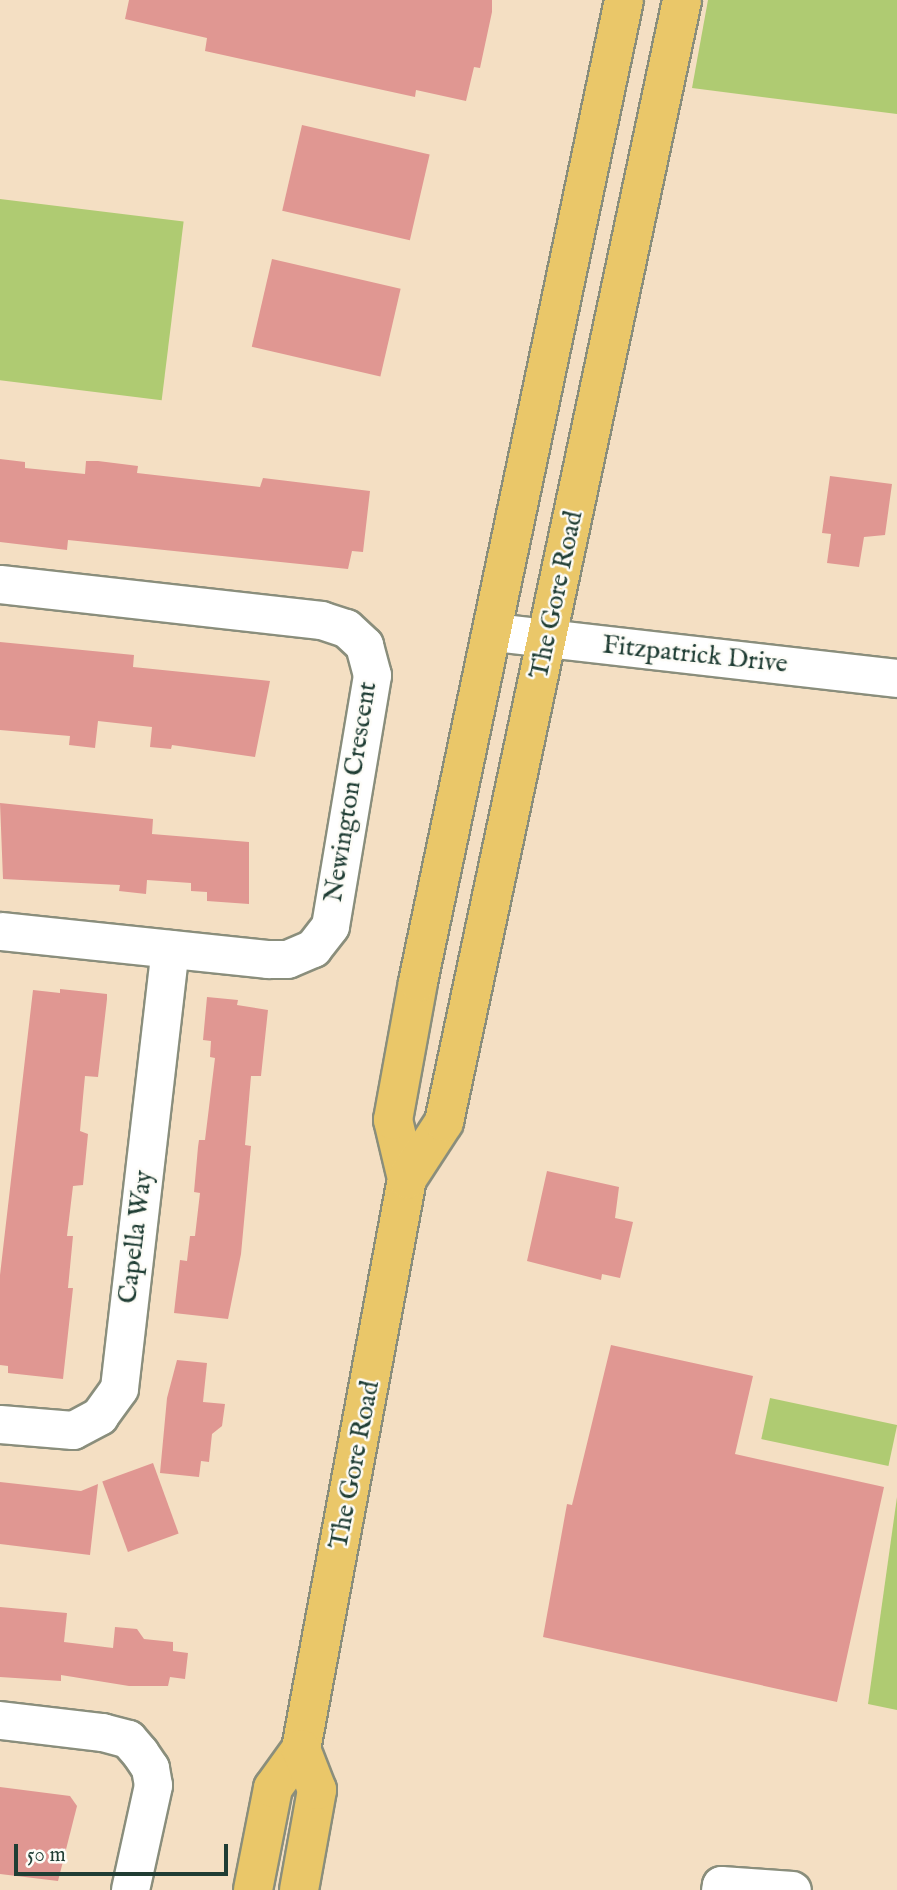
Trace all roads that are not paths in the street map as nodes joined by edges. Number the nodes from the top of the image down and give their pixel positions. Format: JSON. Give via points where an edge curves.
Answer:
{"nodes":[{"id":1,"x":624,"y":0,"type":"edge"},
{"id":2,"x":682,"y":0,"type":"edge"},
{"id":3,"x":0,"y":584,"type":"edge"},
{"id":4,"x":494,"y":632,"type":"junction"},
{"id":5,"x":549,"y":638,"type":"junction"},
{"id":6,"x":897,"y":678,"type":"edge"},
{"id":7,"x":0,"y":931,"type":"edge"},
{"id":8,"x":170,"y":949,"type":"junction"},
{"id":9,"x":407,"y":1179,"type":"junction"},
{"id":10,"x":0,"y":1424,"type":"edge"},
{"id":11,"x":0,"y":1720,"type":"edge"},
{"id":12,"x":301,"y":1749,"type":"junction"},
{"id":13,"x":131,"y":1890,"type":"edge"},
{"id":14,"x":253,"y":1890,"type":"edge"},
{"id":15,"x":299,"y":1890,"type":"edge"},
{"id":16,"x":720,"y":1890,"type":"edge"},
{"id":17,"x":792,"y":1890,"type":"edge"}],
"edges":[{"from":1,"to":4,"type":"main road","name":"The Gore Road"},
{"from":2,"to":5,"type":"main road","name":"The Gore Road"},
{"from":3,"to":8,"type":"street","name":"Newington Crescent","via":[[301,616],[345,628],[364,645],[372,675],[330,926],[313,948],[287,959]]},
{"from":4,"to":5,"type":"street","name":"Fitzpatrick Drive"},
{"from":4,"to":9,"type":"main road","name":"The Gore Road","via":[[393,1120]]},
{"from":5,"to":6,"type":"street","name":"Fitzpatrick Drive"},
{"from":5,"to":9,"type":"main road","name":"The Gore Road","via":[[444,1122]]},
{"from":7,"to":8,"type":"street","name":"Newington Crescent"},
{"from":8,"to":10,"type":"street","name":"Capella Way","via":[[119,1388],[99,1416],[74,1430]]},
{"from":9,"to":12,"type":"main road","name":"The Gore Road"},
{"from":11,"to":13,"type":"street","via":[[102,1732],[128,1739],[141,1753],[153,1785]]},
{"from":12,"to":14,"type":"main road","name":"The Gore Road","via":[[273,1788]]},
{"from":12,"to":15,"type":"main road","via":[[317,1790]]},
{"from":16,"to":17,"type":"street","via":[[721,1885]]}]}
